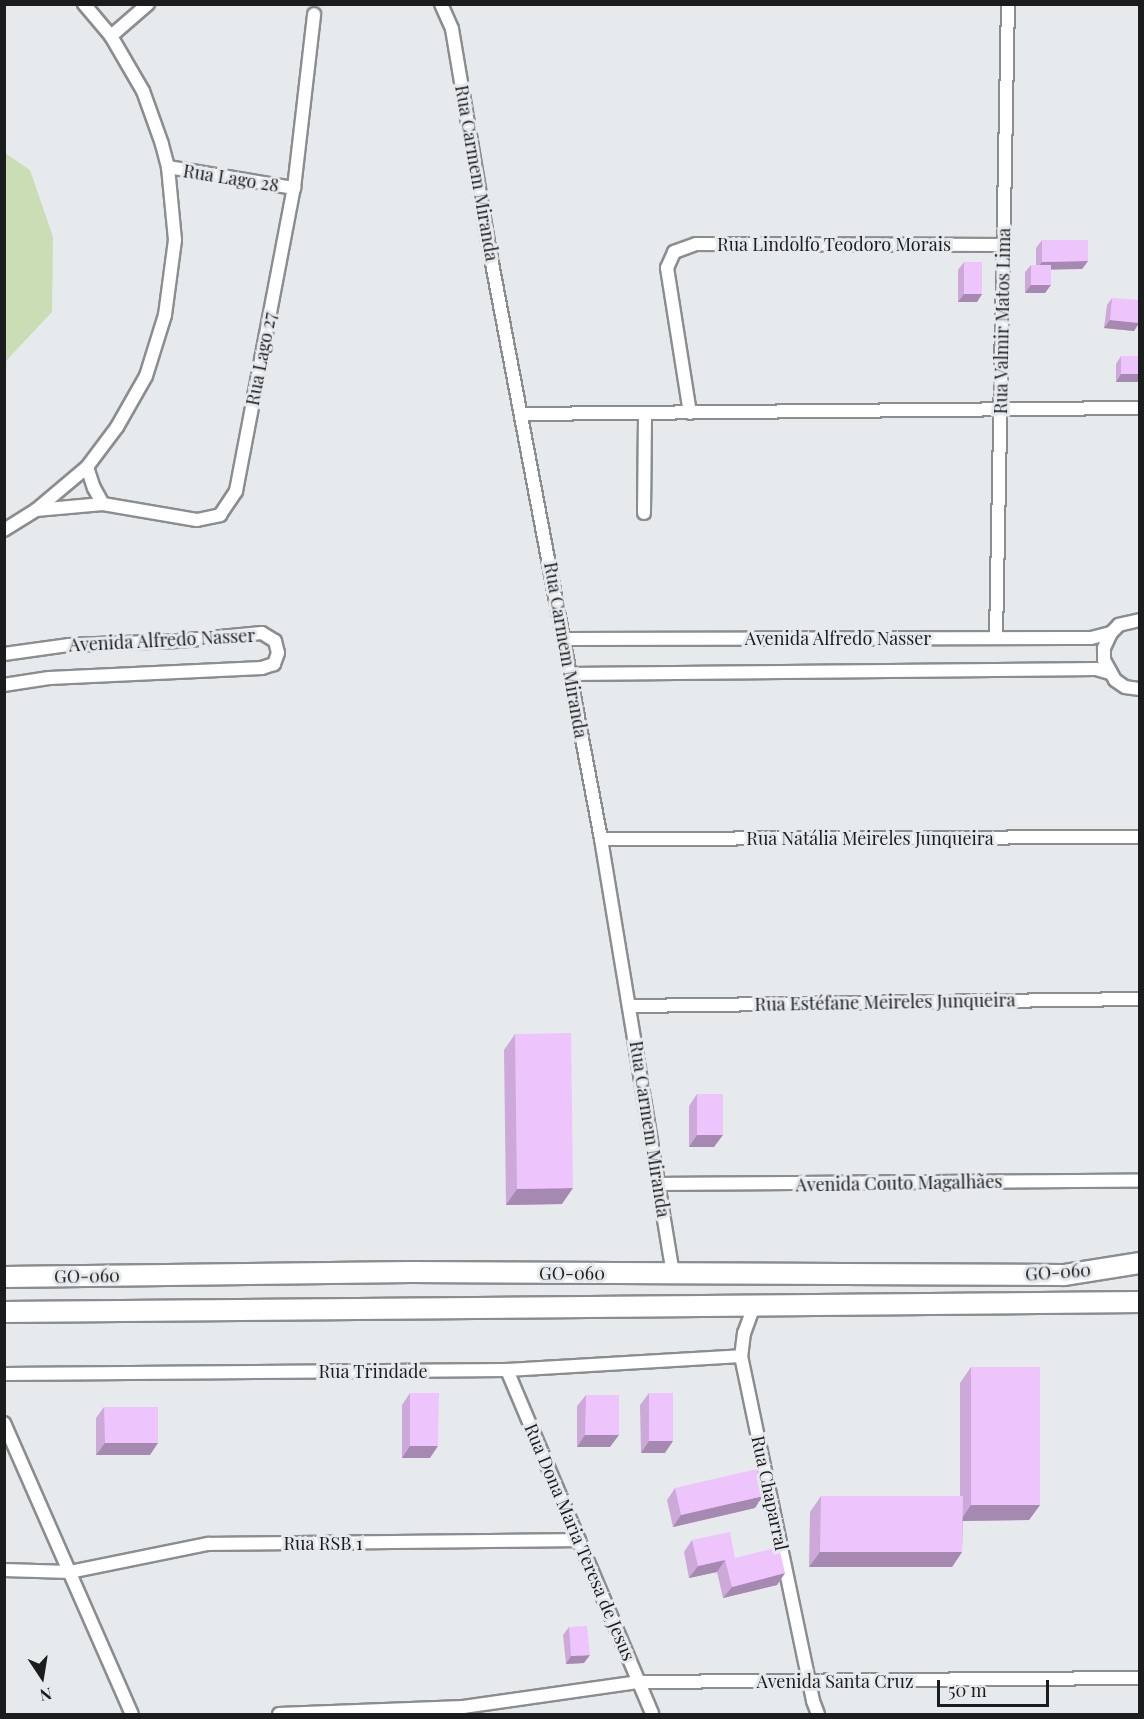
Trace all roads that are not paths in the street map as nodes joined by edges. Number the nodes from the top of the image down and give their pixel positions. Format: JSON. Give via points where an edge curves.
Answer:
{"nodes":[{"id":1,"x":84,"y":4,"type":"edge"},
{"id":2,"x":147,"y":4,"type":"edge"},
{"id":3,"x":441,"y":4,"type":"edge"},
{"id":4,"x":1008,"y":4,"type":"edge"},
{"id":5,"x":314,"y":14,"type":"dead end"},
{"id":6,"x":111,"y":36,"type":"junction"},
{"id":7,"x":168,"y":168,"type":"junction"},
{"id":8,"x":294,"y":188,"type":"junction"},
{"id":9,"x":1003,"y":245,"type":"junction"},
{"id":10,"x":1140,"y":408,"type":"edge"},
{"id":11,"x":1000,"y":410,"type":"junction"},
{"id":12,"x":645,"y":413,"type":"junction"},
{"id":13,"x":690,"y":413,"type":"junction"},
{"id":14,"x":522,"y":414,"type":"junction"},
{"id":15,"x":87,"y":467,"type":"junction"},
{"id":16,"x":103,"y":504,"type":"junction"},
{"id":17,"x":36,"y":510,"type":"junction"},
{"id":18,"x":644,"y":513,"type":"dead end"},
{"id":19,"x":4,"y":530,"type":"edge"},
{"id":20,"x":1140,"y":620,"type":"edge"},
{"id":21,"x":1111,"y":633,"type":"junction"},
{"id":22,"x":996,"y":638,"type":"junction"},
{"id":23,"x":564,"y":639,"type":"junction"},
{"id":24,"x":4,"y":654,"type":"edge"},
{"id":25,"x":1110,"y":673,"type":"junction"},
{"id":26,"x":570,"y":674,"type":"junction"},
{"id":27,"x":4,"y":685,"type":"edge"},
{"id":28,"x":1140,"y":689,"type":"edge"},
{"id":29,"x":1140,"y":837,"type":"edge"},
{"id":30,"x":601,"y":839,"type":"junction"},
{"id":31,"x":1140,"y":999,"type":"edge"},
{"id":32,"x":631,"y":1006,"type":"junction"},
{"id":33,"x":1140,"y":1181,"type":"edge"},
{"id":34,"x":659,"y":1184,"type":"junction"},
{"id":35,"x":1140,"y":1263,"type":"edge"},
{"id":36,"x":673,"y":1273,"type":"junction"},
{"id":37,"x":4,"y":1277,"type":"edge"},
{"id":38,"x":1140,"y":1302,"type":"edge"},
{"id":39,"x":754,"y":1306,"type":"junction"},
{"id":40,"x":4,"y":1312,"type":"edge"},
{"id":41,"x":741,"y":1356,"type":"junction"},
{"id":42,"x":507,"y":1370,"type":"junction"},
{"id":43,"x":4,"y":1374,"type":"edge"},
{"id":44,"x":4,"y":1423,"type":"edge"},
{"id":45,"x":579,"y":1540,"type":"junction"},
{"id":46,"x":4,"y":1570,"type":"edge"},
{"id":47,"x":70,"y":1572,"type":"junction"},
{"id":48,"x":1140,"y":1678,"type":"edge"},
{"id":49,"x":639,"y":1682,"type":"junction"},
{"id":50,"x":809,"y":1682,"type":"junction"},
{"id":51,"x":465,"y":1711,"type":"edge"},
{"id":52,"x":132,"y":1714,"type":"edge"},
{"id":53,"x":279,"y":1714,"type":"edge"},
{"id":54,"x":652,"y":1714,"type":"edge"},
{"id":55,"x":818,"y":1714,"type":"edge"}],
"edges":[{"from":1,"to":6,"type":"street"},
{"from":2,"to":6,"type":"street"},
{"from":3,"to":14,"type":"street","name":"Rua Carmem Miranda","via":[[452,29]]},
{"from":4,"to":9,"type":"street","name":"Rua Valmir Matos Lima"},
{"from":5,"to":8,"type":"street","name":"Rua Lago 27"},
{"from":6,"to":7,"type":"street","via":[[143,91]]},
{"from":7,"to":8,"type":"street","name":"Rua Lago 28"},
{"from":7,"to":15,"type":"street","via":[[175,240],[165,315],[146,376],[117,427]]},
{"from":8,"to":16,"type":"street","name":"Rua Lago 27","via":[[236,491],[220,515],[196,520]]},
{"from":9,"to":11,"type":"street","name":"Rua Valmir Matos Lima"},
{"from":9,"to":13,"type":"street","name":"Rua Lindolfo Teodoro Morais","via":[[696,244],[674,252],[667,268]]},
{"from":10,"to":11,"type":"street"},
{"from":11,"to":13,"type":"street"},
{"from":11,"to":22,"type":"street","name":"Rua Valmir Matos Lima"},
{"from":12,"to":13,"type":"street"},
{"from":12,"to":14,"type":"street"},
{"from":12,"to":18,"type":"street"},
{"from":14,"to":23,"type":"street","name":"Rua Carmem Miranda"},
{"from":15,"to":16,"type":"street"},
{"from":15,"to":17,"type":"street"},
{"from":16,"to":17,"type":"street","name":"Rua Lago 27"},
{"from":17,"to":19,"type":"street"},
{"from":20,"to":21,"type":"street","name":"Avenida Alfredo Nasser","via":[[1119,625]]},
{"from":21,"to":22,"type":"street","name":"Avenida Alfredo Nasser","via":[[1090,638]]},
{"from":21,"to":25,"type":"street","via":[[1104,648]]},
{"from":22,"to":23,"type":"street","name":"Avenida Alfredo Nasser"},
{"from":23,"to":26,"type":"street","name":"Rua Carmem Miranda"},
{"from":24,"to":27,"type":"street","name":"Avenida Alfredo Nasser","via":[[69,645],[262,633],[275,641],[278,653],[274,664],[262,668],[49,678]]},
{"from":25,"to":26,"type":"street","name":"Avenida Alfredo Nasser","via":[[1084,669]]},
{"from":25,"to":28,"type":"street","via":[[1125,687]]},
{"from":26,"to":30,"type":"street","name":"Rua Carmem Miranda"},
{"from":29,"to":30,"type":"street","name":"Rua Natália Meireles Junqueira"},
{"from":30,"to":32,"type":"street","name":"Rua Carmem Miranda"},
{"from":31,"to":32,"type":"street","name":"Rua Estéfane Meireles Junqueira"},
{"from":32,"to":34,"type":"street","name":"Rua Carmem Miranda"},
{"from":33,"to":34,"type":"street","name":"Avenida Couto Magalhães"},
{"from":34,"to":36,"type":"street","name":"Rua Carmem Miranda"},
{"from":35,"to":36,"type":"main road","name":"GO-060","number":"GO-060","via":[[1064,1275]]},
{"from":36,"to":37,"type":"main road","name":"GO-060","number":"GO-060"},
{"from":38,"to":39,"type":"main road","name":"GO-060","number":"GO-060"},
{"from":39,"to":40,"type":"main road","name":"GO-060","number":"GO-060"},
{"from":39,"to":41,"type":"street","name":"Rua Chaparral"},
{"from":41,"to":42,"type":"street","name":"Rua Trindade"},
{"from":41,"to":50,"type":"street","name":"Rua Chaparral"},
{"from":42,"to":43,"type":"street","name":"Rua Trindade"},
{"from":42,"to":45,"type":"street","name":"Rua Dona Maria Teresa de Jesus"},
{"from":44,"to":47,"type":"street"},
{"from":45,"to":47,"type":"street","name":"Rua RSB 1","via":[[208,1544]]},
{"from":45,"to":49,"type":"street","name":"Rua Dona Maria Teresa de Jesus"},
{"from":46,"to":47,"type":"street","name":"Rua RSB 1"},
{"from":47,"to":52,"type":"street"},
{"from":48,"to":50,"type":"street","name":"Avenida Santa Cruz"},
{"from":49,"to":50,"type":"street","name":"Avenida Santa Cruz"},
{"from":49,"to":51,"type":"street","name":"Avenida Santa Cruz"},
{"from":49,"to":54,"type":"street","name":"Rua Dona Maria Teresa de Jesus"},
{"from":50,"to":55,"type":"street","name":"Rua Chaparral"},
{"from":51,"to":53,"type":"street","name":"Avenida Santa Cruz"}]}
